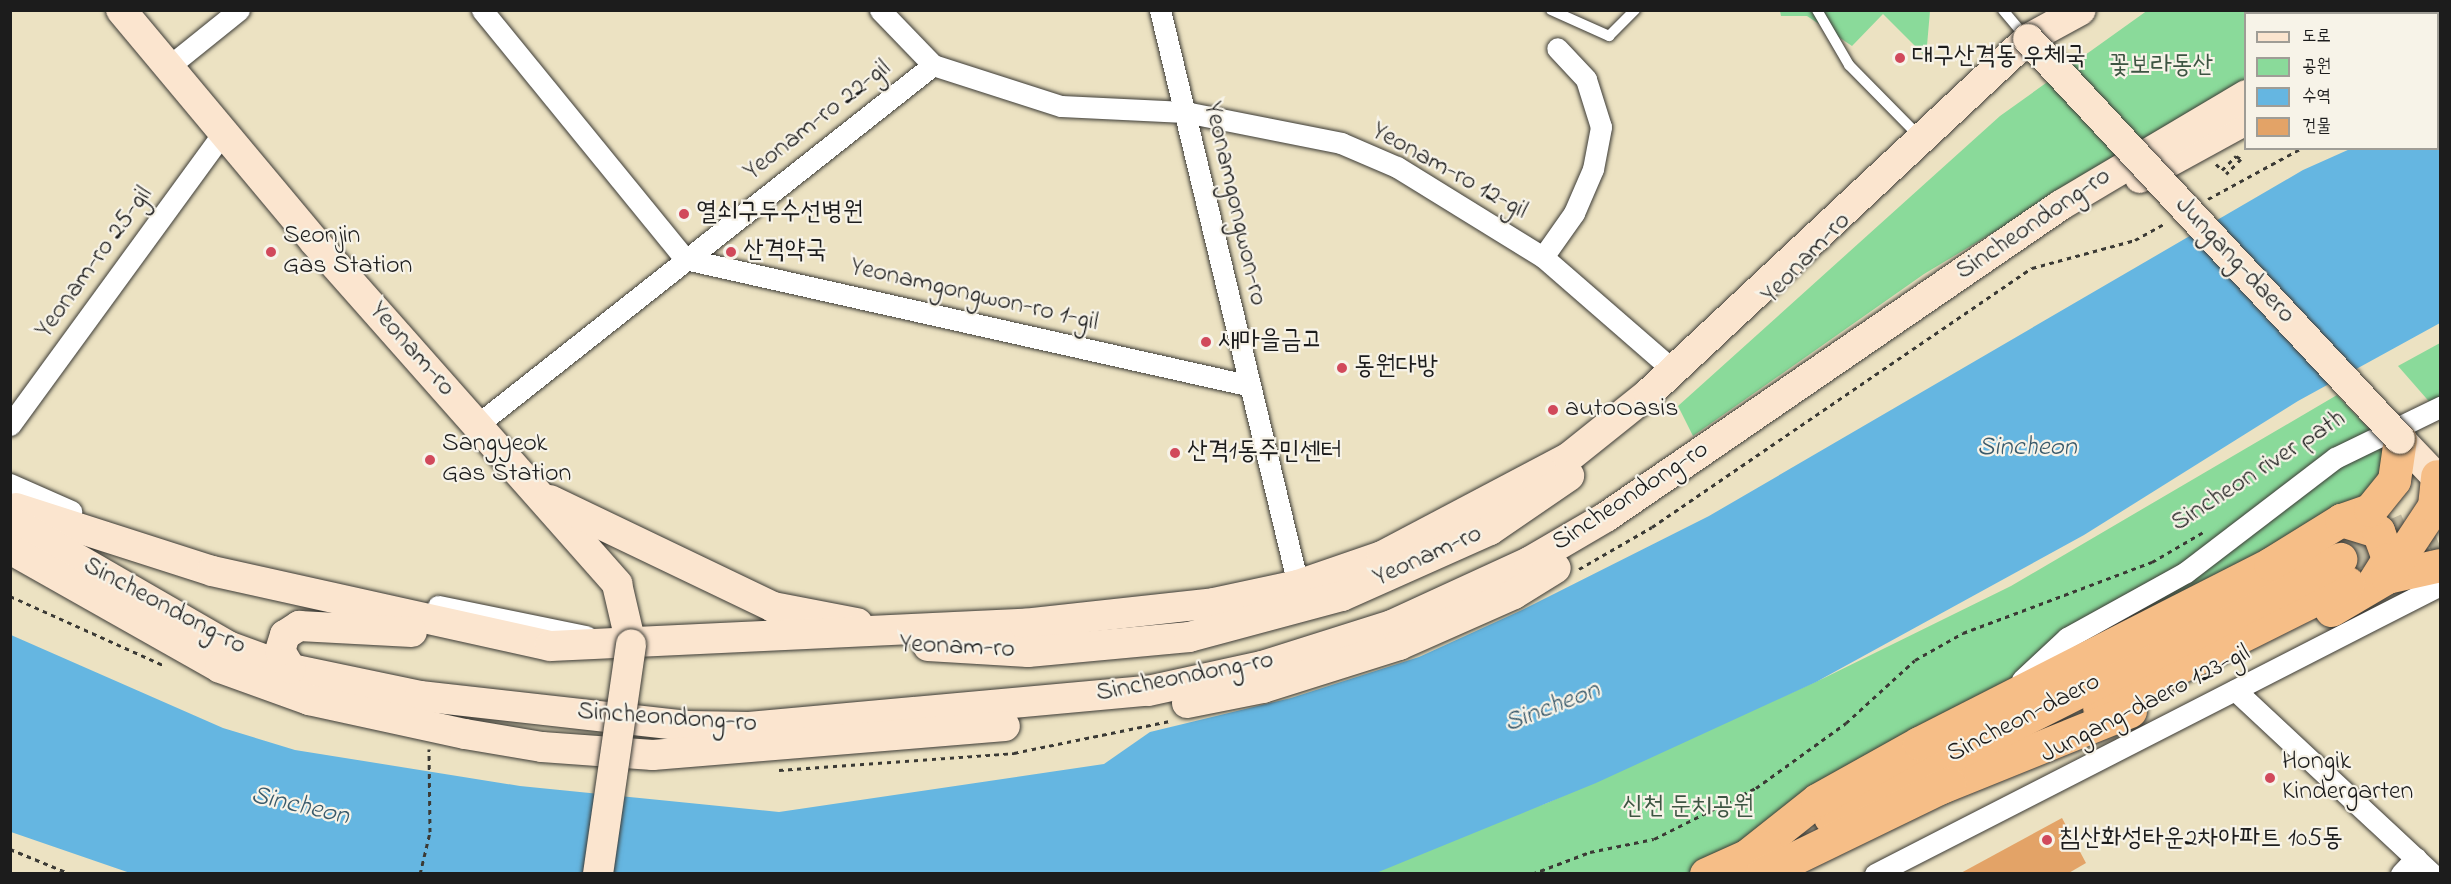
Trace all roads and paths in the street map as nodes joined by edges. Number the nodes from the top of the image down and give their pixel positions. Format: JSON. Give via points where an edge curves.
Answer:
{"nodes":[{"id":1,"x":121,"y":10,"type":"edge"},
{"id":2,"x":239,"y":10,"type":"edge"},
{"id":3,"x":482,"y":10,"type":"edge"},
{"id":4,"x":880,"y":10,"type":"edge"},
{"id":5,"x":1160,"y":10,"type":"edge"},
{"id":6,"x":1551,"y":10,"type":"edge"},
{"id":7,"x":1635,"y":10,"type":"edge"},
{"id":8,"x":1817,"y":10,"type":"edge"},
{"id":9,"x":2003,"y":10,"type":"edge"},
{"id":10,"x":2081,"y":10,"type":"edge"},
{"id":11,"x":2028,"y":39,"type":"junction"},
{"id":12,"x":1557,"y":48,"type":"dead end"},
{"id":13,"x":933,"y":64,"type":"junction"},
{"id":14,"x":168,"y":67,"type":"junction"},
{"id":15,"x":2244,"y":96,"type":"edge"},
{"id":16,"x":1185,"y":112,"type":"junction"},
{"id":17,"x":2244,"y":121,"type":"edge"},
{"id":18,"x":224,"y":133,"type":"junction"},
{"id":19,"x":1920,"y":138,"type":"junction"},
{"id":20,"x":2209,"y":157,"type":"dead end"},
{"id":21,"x":2226,"y":174,"type":"dead end"},
{"id":22,"x":1543,"y":257,"type":"junction"},
{"id":23,"x":685,"y":259,"type":"junction"},
{"id":24,"x":1673,"y":370,"type":"junction"},
{"id":25,"x":1247,"y":386,"type":"junction"},
{"id":26,"x":2440,"y":407,"type":"edge"},
{"id":27,"x":10,"y":425,"type":"edge"},
{"id":28,"x":477,"y":425,"type":"junction"},
{"id":29,"x":2400,"y":439,"type":"junction"},
{"id":30,"x":2439,"y":470,"type":"edge"},
{"id":31,"x":10,"y":484,"type":"edge"},
{"id":32,"x":539,"y":495,"type":"junction"},
{"id":33,"x":10,"y":507,"type":"edge"},
{"id":34,"x":10,"y":520,"type":"edge"},
{"id":35,"x":2341,"y":520,"type":"junction"},
{"id":36,"x":2212,"y":527,"type":"dead end"},
{"id":37,"x":10,"y":549,"type":"edge"},
{"id":38,"x":2440,"y":565,"type":"edge"},
{"id":39,"x":2361,"y":577,"type":"junction"},
{"id":40,"x":1298,"y":585,"type":"junction"},
{"id":41,"x":2440,"y":585,"type":"edge"},
{"id":42,"x":901,"y":631,"type":"junction"},
{"id":43,"x":492,"y":637,"type":"junction"},
{"id":44,"x":791,"y":638,"type":"junction"},
{"id":45,"x":631,"y":644,"type":"junction"},
{"id":46,"x":291,"y":669,"type":"junction"},
{"id":47,"x":2235,"y":690,"type":"junction"},
{"id":48,"x":2003,"y":701,"type":"junction"},
{"id":49,"x":427,"y":758,"type":"dead end"},
{"id":50,"x":10,"y":849,"type":"edge"},
{"id":51,"x":2416,"y":858,"type":"junction"},
{"id":52,"x":1753,"y":866,"type":"edge"},
{"id":53,"x":71,"y":873,"type":"edge"},
{"id":54,"x":420,"y":873,"type":"edge"},
{"id":55,"x":598,"y":873,"type":"edge"},
{"id":56,"x":1532,"y":873,"type":"edge"},
{"id":57,"x":1706,"y":873,"type":"edge"},
{"id":58,"x":1875,"y":873,"type":"edge"},
{"id":59,"x":2401,"y":873,"type":"edge"},
{"id":60,"x":2432,"y":873,"type":"edge"}],
"edges":[{"from":1,"to":14,"type":"main road","name":"Yeonam-ro"},
{"from":2,"to":14,"type":"street"},
{"from":3,"to":23,"type":"street"},
{"from":4,"to":13,"type":"street"},
{"from":5,"to":16,"type":"street","name":"Yeonamgongwon-ro"},
{"from":6,"to":7,"type":"lane","via":[[1609,36]]},
{"from":8,"to":19,"type":"lane","via":[[1849,65]]},
{"from":9,"to":11,"type":"lane"},
{"from":10,"to":11,"type":"main road","name":"Yeonam-ro"},
{"from":11,"to":19,"type":"main road","name":"Yeonam-ro"},
{"from":11,"to":29,"type":"main road","name":"Jungang-daero","bridge":true},
{"from":12,"to":22,"type":"street","name":"Yeonam-ro 12-gil","via":[[1587,79],[1601,127],[1593,169],[1574,213]]},
{"from":13,"to":16,"type":"street","name":"Yeonam-ro 22-gil","via":[[1061,106]]},
{"from":13,"to":23,"type":"street","name":"Yeonam-ro 22-gil"},
{"from":14,"to":18,"type":"main road","name":"Yeonam-ro"},
{"from":15,"to":46,"type":"main road","name":"Sincheondong-ro","via":[[2061,205],[1606,517],[1529,562],[1392,625],[1262,666],[1148,691],[748,727],[687,726],[420,696]]},
{"from":16,"to":22,"type":"street","name":"Yeonam-ro 12-gil","via":[[1341,143],[1397,167]]},
{"from":16,"to":25,"type":"street","name":"Yeonamgongwon-ro"},
{"from":17,"to":37,"type":"main road","name":"Sincheondong-ro","via":[[2066,225],[1630,524],[1514,594],[1399,645],[1263,688],[1151,710],[838,743],[653,755],[542,747],[362,714],[269,687],[163,639]]},
{"from":18,"to":27,"type":"street","name":"Yeonam-ro 25-gil"},
{"from":18,"to":28,"type":"main road","name":"Yeonam-ro"},
{"from":19,"to":24,"type":"main road","name":"Yeonam-ro"},
{"from":19,"to":44,"type":"main road","name":"Yeonam-ro","via":[[1799,271],[1622,439],[1490,530],[1353,591],[1189,637],[1028,652]]},
{"from":20,"to":21,"type":"path","via":[[2222,170],[2236,156],[2241,159]]},
{"from":22,"to":24,"type":"street","name":"Yeonam-ro 12-gil"},
{"from":23,"to":25,"type":"street","name":"Yeonamgongwon-ro 1-gil"},
{"from":23,"to":28,"type":"street","name":"Yeonam-ro 22-gil"},
{"from":24,"to":40,"type":"main road","name":"Yeonam-ro","via":[[1568,458],[1382,556]]},
{"from":25,"to":40,"type":"street","name":"Yeonamgongwon-ro"},
{"from":26,"to":48,"type":"street","via":[[2335,458],[2186,572],[2067,638]]},
{"from":28,"to":32,"type":"main road","name":"Yeonam-ro"},
{"from":29,"to":30,"type":"main road","name":"Jungang-daero"},
{"from":29,"to":35,"type":"highway","via":[[2394,480],[2384,498]]},
{"from":30,"to":39,"type":"highway","via":[[2434,506]]},
{"from":31,"to":45,"type":"street","via":[[52,505],[213,559]]},
{"from":32,"to":42,"type":"main road","via":[[773,607]]},
{"from":32,"to":45,"type":"main road","name":"Yeonam-ro","via":[[618,584]]},
{"from":33,"to":43,"type":"main road","via":[[137,551]]},
{"from":34,"to":46,"type":"main road","name":"Sincheondong-ro","via":[[181,622]]},
{"from":35,"to":39,"type":"highway","via":[[2378,531],[2387,549],[2388,559]]},
{"from":35,"to":48,"type":"highway","via":[[2270,564]]},
{"from":36,"to":56,"type":"path","name":"Sincheon river path","via":[[2151,562],[1963,633],[1915,660],[1846,723],[1756,788],[1654,838],[1590,852]]},
{"from":38,"to":39,"type":"highway"},
{"from":39,"to":52,"type":"highway","name":"Sincheon-daero"},
{"from":39,"to":52,"type":"highway","name":"Sincheon-daero","via":[[2188,687]]},
{"from":40,"to":42,"type":"main road","name":"Yeonam-ro","via":[[1214,603]]},
{"from":41,"to":47,"type":"street","name":"Jungang-daero 123-gil"},
{"from":42,"to":44,"type":"main road"},
{"from":43,"to":45,"type":"main road","via":[[550,646]]},
{"from":43,"to":46,"type":"main road","via":[[299,627],[285,635],[280,651]]},
{"from":44,"to":45,"type":"main road"},
{"from":45,"to":55,"type":"main road","bridge":true},
{"from":47,"to":51,"type":"street"},
{"from":47,"to":58,"type":"street","name":"Jungang-daero 123-gil"},
{"from":48,"to":52,"type":"highway","via":[[1817,800]]},
{"from":49,"to":54,"type":"path","via":[[430,832]]},
{"from":50,"to":53,"type":"path"},
{"from":51,"to":59,"type":"street"},
{"from":51,"to":60,"type":"street"},
{"from":52,"to":57,"type":"highway","name":"Sincheon-daero"}]}
